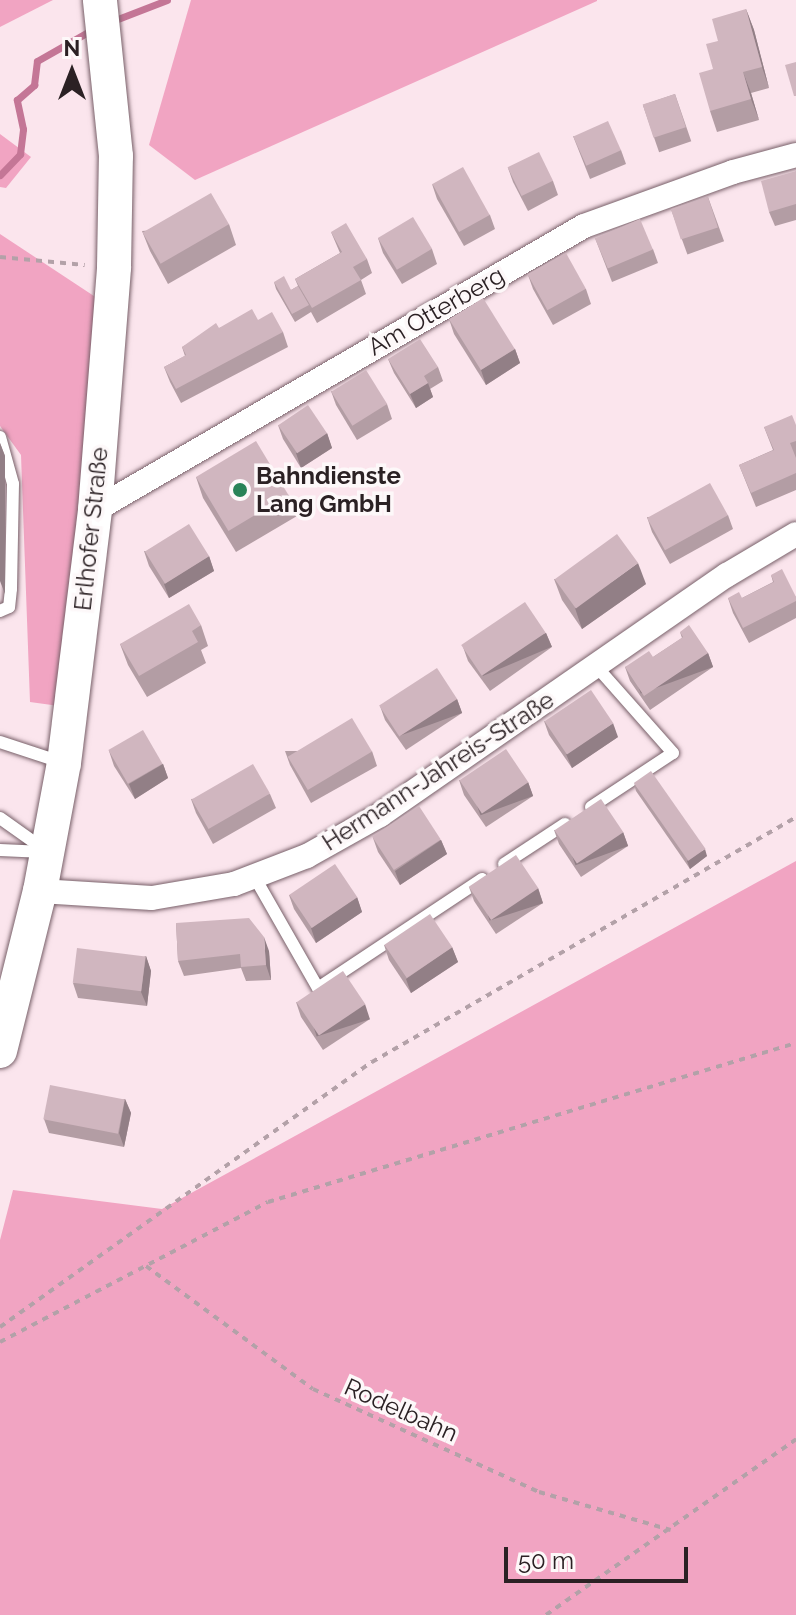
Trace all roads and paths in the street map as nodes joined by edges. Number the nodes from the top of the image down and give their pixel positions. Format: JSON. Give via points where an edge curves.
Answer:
{"nodes":[{"id":1,"x":100,"y":0,"type":"edge"},
{"id":2,"x":796,"y":155,"type":"edge"},
{"id":3,"x":0,"y":257,"type":"edge"},
{"id":4,"x":114,"y":267,"type":"junction"},
{"id":5,"x":0,"y":437,"type":"edge"},
{"id":6,"x":95,"y":510,"type":"junction"},
{"id":7,"x":796,"y":534,"type":"edge"},
{"id":8,"x":0,"y":611,"type":"edge"},
{"id":9,"x":596,"y":666,"type":"junction"},
{"id":10,"x":0,"y":742,"type":"edge"},
{"id":11,"x":64,"y":763,"type":"junction"},
{"id":12,"x":796,"y":817,"type":"edge"},
{"id":13,"x":0,"y":818,"type":"edge"},
{"id":14,"x":0,"y":850,"type":"edge"},
{"id":15,"x":47,"y":852,"type":"junction"},
{"id":16,"x":254,"y":876,"type":"junction"},
{"id":17,"x":40,"y":891,"type":"junction"},
{"id":18,"x":796,"y":1043,"type":"edge"},
{"id":19,"x":0,"y":1051,"type":"edge"},
{"id":20,"x":145,"y":1265,"type":"junction"},
{"id":21,"x":0,"y":1327,"type":"edge"},
{"id":22,"x":0,"y":1342,"type":"edge"},
{"id":23,"x":796,"y":1439,"type":"edge"},
{"id":24,"x":671,"y":1530,"type":"junction"},
{"id":25,"x":546,"y":1615,"type":"edge"}],
"edges":[{"from":1,"to":4,"type":"street","name":"Erlhofer Straße","via":[[116,156]]},
{"from":2,"to":6,"type":"street","name":"Am Otterberg","via":[[584,226]]},
{"from":3,"to":4,"type":"path"},
{"from":4,"to":6,"type":"street","name":"Erlhofer Straße"},
{"from":5,"to":8,"type":"lane","via":[[13,484],[11,589],[9,607]]},
{"from":6,"to":11,"type":"street","name":"Erlhofer Straße"},
{"from":7,"to":9,"type":"street","name":"Hermann-Jahreis-Straße"},
{"from":9,"to":16,"type":"street","name":"Hermann-Jahreis-Straße","via":[[380,815],[307,856]]},
{"from":9,"to":16,"type":"lane","via":[[673,753],[318,988]]},
{"from":10,"to":11,"type":"lane"},
{"from":11,"to":15,"type":"street","name":"Erlhofer Straße"},
{"from":12,"to":21,"type":"path","via":[[372,1062]]},
{"from":13,"to":15,"type":"lane"},
{"from":14,"to":15,"type":"lane"},
{"from":15,"to":17,"type":"street","name":"Erlhofer Straße"},
{"from":16,"to":17,"type":"street","name":"Hermann-Jahreis-Straße","via":[[152,898]]},
{"from":17,"to":19,"type":"street","name":"Erlhofer Straße"},
{"from":18,"to":20,"type":"path","via":[[268,1202]]},
{"from":20,"to":22,"type":"path"},
{"from":20,"to":24,"type":"path","name":"Rodelbahn","via":[[313,1389],[539,1492]]},
{"from":23,"to":24,"type":"path"},
{"from":24,"to":25,"type":"path"}]}
